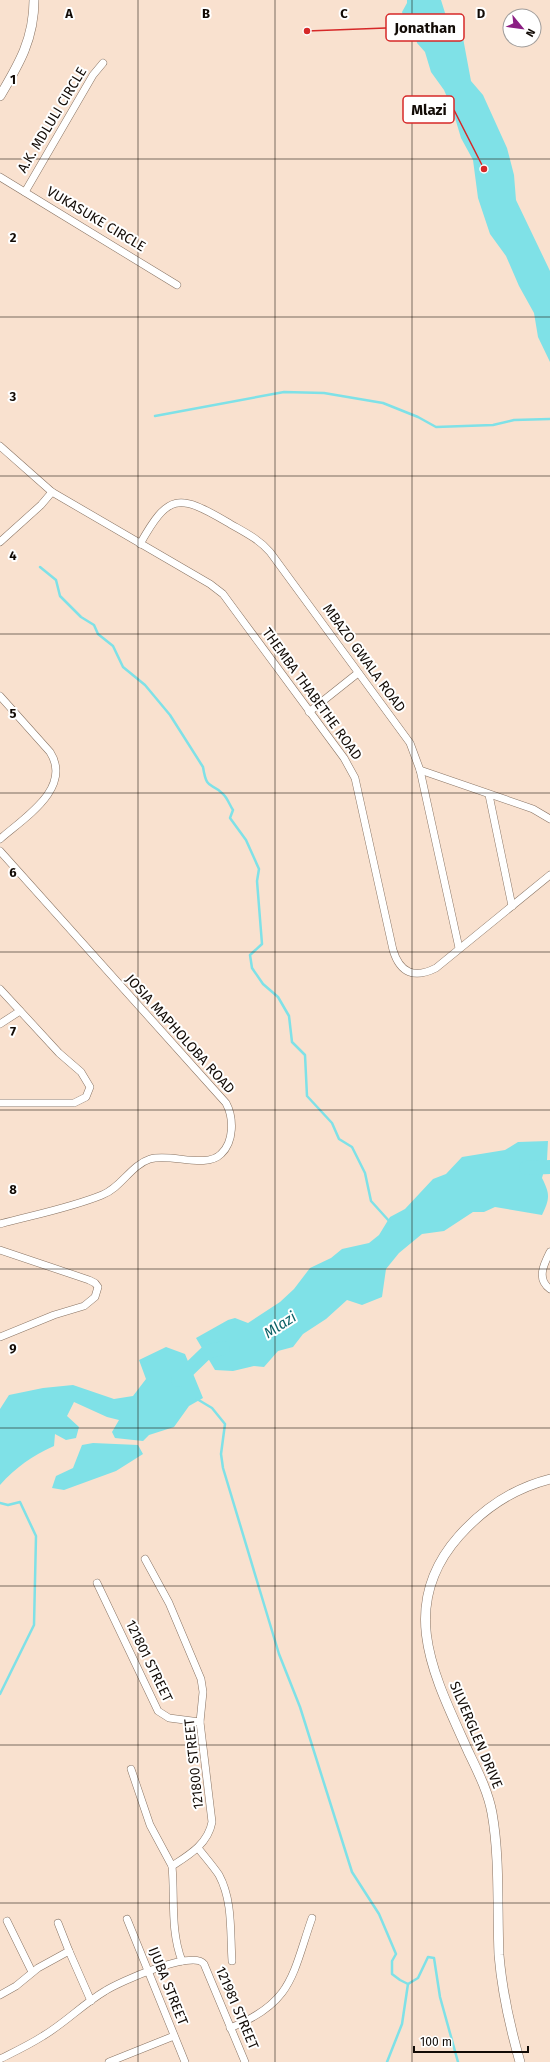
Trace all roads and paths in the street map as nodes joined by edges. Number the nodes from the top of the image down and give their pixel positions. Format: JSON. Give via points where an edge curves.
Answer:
{"nodes":[{"id":1,"x":34,"y":0,"type":"edge"},
{"id":2,"x":103,"y":63,"type":"dead end"},
{"id":3,"x":0,"y":96,"type":"edge"},
{"id":4,"x":0,"y":177,"type":"edge"},
{"id":5,"x":25,"y":192,"type":"junction"},
{"id":6,"x":177,"y":285,"type":"dead end"},
{"id":7,"x":0,"y":446,"type":"edge"},
{"id":8,"x":52,"y":492,"type":"junction"},
{"id":9,"x":0,"y":542,"type":"edge"},
{"id":10,"x":140,"y":544,"type":"junction"},
{"id":11,"x":358,"y":673,"type":"junction"},
{"id":12,"x":0,"y":696,"type":"edge"},
{"id":13,"x":309,"y":712,"type":"junction"},
{"id":14,"x":420,"y":770,"type":"junction"},
{"id":15,"x":489,"y":795,"type":"junction"},
{"id":16,"x":550,"y":819,"type":"edge"},
{"id":17,"x":0,"y":839,"type":"edge"},
{"id":18,"x":0,"y":852,"type":"edge"},
{"id":19,"x":550,"y":876,"type":"edge"},
{"id":20,"x":512,"y":906,"type":"junction"},
{"id":21,"x":459,"y":948,"type":"junction"},
{"id":22,"x":0,"y":989,"type":"edge"},
{"id":23,"x":20,"y":1011,"type":"junction"},
{"id":24,"x":0,"y":1024,"type":"edge"},
{"id":25,"x":0,"y":1103,"type":"edge"},
{"id":26,"x":0,"y":1224,"type":"edge"},
{"id":27,"x":0,"y":1250,"type":"edge"},
{"id":28,"x":550,"y":1252,"type":"edge"},
{"id":29,"x":550,"y":1289,"type":"edge"},
{"id":30,"x":0,"y":1337,"type":"edge"},
{"id":31,"x":550,"y":1478,"type":"edge"},
{"id":32,"x":145,"y":1559,"type":"dead end"},
{"id":33,"x":98,"y":1583,"type":"dead end"},
{"id":34,"x":200,"y":1722,"type":"junction"},
{"id":35,"x":131,"y":1769,"type":"dead end"},
{"id":36,"x":198,"y":1848,"type":"junction"},
{"id":37,"x":172,"y":1866,"type":"junction"},
{"id":38,"x":312,"y":1918,"type":"dead end"},
{"id":39,"x":127,"y":1920,"type":"dead end"},
{"id":40,"x":7,"y":1921,"type":"dead end"},
{"id":41,"x":58,"y":1923,"type":"dead end"},
{"id":42,"x":69,"y":1951,"type":"junction"},
{"id":43,"x":182,"y":1960,"type":"junction"},
{"id":44,"x":232,"y":1961,"type":"dead end"},
{"id":45,"x":32,"y":1972,"type":"junction"},
{"id":46,"x":148,"y":1972,"type":"junction"},
{"id":47,"x":0,"y":1995,"type":"edge"},
{"id":48,"x":91,"y":2001,"type":"junction"},
{"id":49,"x":230,"y":2028,"type":"junction"},
{"id":50,"x":174,"y":2036,"type":"junction"},
{"id":51,"x":0,"y":2059,"type":"edge"},
{"id":52,"x":110,"y":2062,"type":"edge"},
{"id":53,"x":185,"y":2062,"type":"edge"},
{"id":54,"x":245,"y":2062,"type":"edge"},
{"id":55,"x":520,"y":2062,"type":"edge"}],
"edges":[{"from":1,"to":3,"type":"street","via":[[27,47]]},
{"from":2,"to":5,"type":"street","name":"A.K. MDLULI CIRCLE","via":[[93,74]]},
{"from":4,"to":5,"type":"street","name":"VUKASUKE CIRCLE"},
{"from":5,"to":6,"type":"street","name":"VUKASUKE CIRCLE"},
{"from":7,"to":8,"type":"street","name":"THEMBA THABETHE ROAD"},
{"from":8,"to":9,"type":"street"},
{"from":8,"to":10,"type":"street","name":"THEMBA THABETHE ROAD"},
{"from":10,"to":11,"type":"street","name":"MBAZO GWALA ROAD","via":[[154,520],[166,508],[177,503],[200,506],[252,537],[270,552]]},
{"from":10,"to":13,"type":"street","name":"THEMBA THABETHE ROAD","via":[[223,594]]},
{"from":11,"to":13,"type":"street"},
{"from":11,"to":14,"type":"street","name":"MBAZO GWALA ROAD","via":[[410,742]]},
{"from":12,"to":17,"type":"street","via":[[50,752],[57,776],[52,789],[43,800]]},
{"from":13,"to":21,"type":"street","name":"THEMBA THABETHE ROAD","via":[[344,758],[355,778],[387,926],[398,964],[408,972],[421,974],[436,968]]},
{"from":14,"to":15,"type":"street"},
{"from":14,"to":21,"type":"street","name":"MBAZO GWALA ROAD"},
{"from":15,"to":16,"type":"street","via":[[533,809]]},
{"from":15,"to":20,"type":"street"},
{"from":18,"to":26,"type":"street","name":"JOSIA MAPHOLOBA ROAD","via":[[226,1104],[231,1126],[226,1149],[214,1159],[150,1160],[103,1195]]},
{"from":19,"to":20,"type":"street","name":"THEMBA THABETHE ROAD"},
{"from":20,"to":21,"type":"street","name":"THEMBA THABETHE ROAD"},
{"from":22,"to":23,"type":"street"},
{"from":23,"to":24,"type":"street"},
{"from":23,"to":25,"type":"street","via":[[59,1054],[81,1072],[89,1084],[90,1091],[88,1096],[74,1103]]},
{"from":27,"to":30,"type":"street","via":[[89,1280],[98,1287],[95,1297],[84,1306]]},
{"from":28,"to":29,"type":"street","via":[[542,1273],[544,1284]]},
{"from":31,"to":55,"type":"street","name":"SILVERGLEN DRIVE","via":[[506,1496],[461,1534],[440,1560],[433,1574],[425,1609],[434,1672],[444,1700],[481,1778],[492,1810],[500,1957],[509,2022]]},
{"from":32,"to":34,"type":"street","name":"121800 STREET","via":[[169,1603],[197,1666],[203,1692]]},
{"from":33,"to":34,"type":"street","name":"121801 STREET","via":[[158,1711],[169,1718]]},
{"from":34,"to":36,"type":"street","name":"121800 STREET","via":[[212,1822],[208,1835]]},
{"from":35,"to":37,"type":"street","via":[[150,1825]]},
{"from":36,"to":37,"type":"street","name":"121800 STREET"},
{"from":36,"to":44,"type":"street","via":[[224,1887],[230,1914]]},
{"from":37,"to":43,"type":"street","via":[[174,1927]]},
{"from":38,"to":49,"type":"street","via":[[295,1970],[280,1996],[261,2014]]},
{"from":39,"to":46,"type":"street","name":"IJUBA STREET"},
{"from":40,"to":45,"type":"street"},
{"from":41,"to":42,"type":"street"},
{"from":42,"to":45,"type":"street"},
{"from":42,"to":48,"type":"street"},
{"from":43,"to":46,"type":"street"},
{"from":43,"to":49,"type":"street","name":"121981 STREET","via":[[200,1960],[204,1964]]},
{"from":45,"to":47,"type":"street","via":[[16,1986]]},
{"from":46,"to":48,"type":"street","via":[[117,1984]]},
{"from":46,"to":50,"type":"street","name":"IJUBA STREET"},
{"from":48,"to":51,"type":"street","via":[[43,2036]]},
{"from":49,"to":54,"type":"street","name":"121981 STREET"},
{"from":50,"to":52,"type":"street"},
{"from":50,"to":53,"type":"street","name":"IJUBA STREET"}]}
